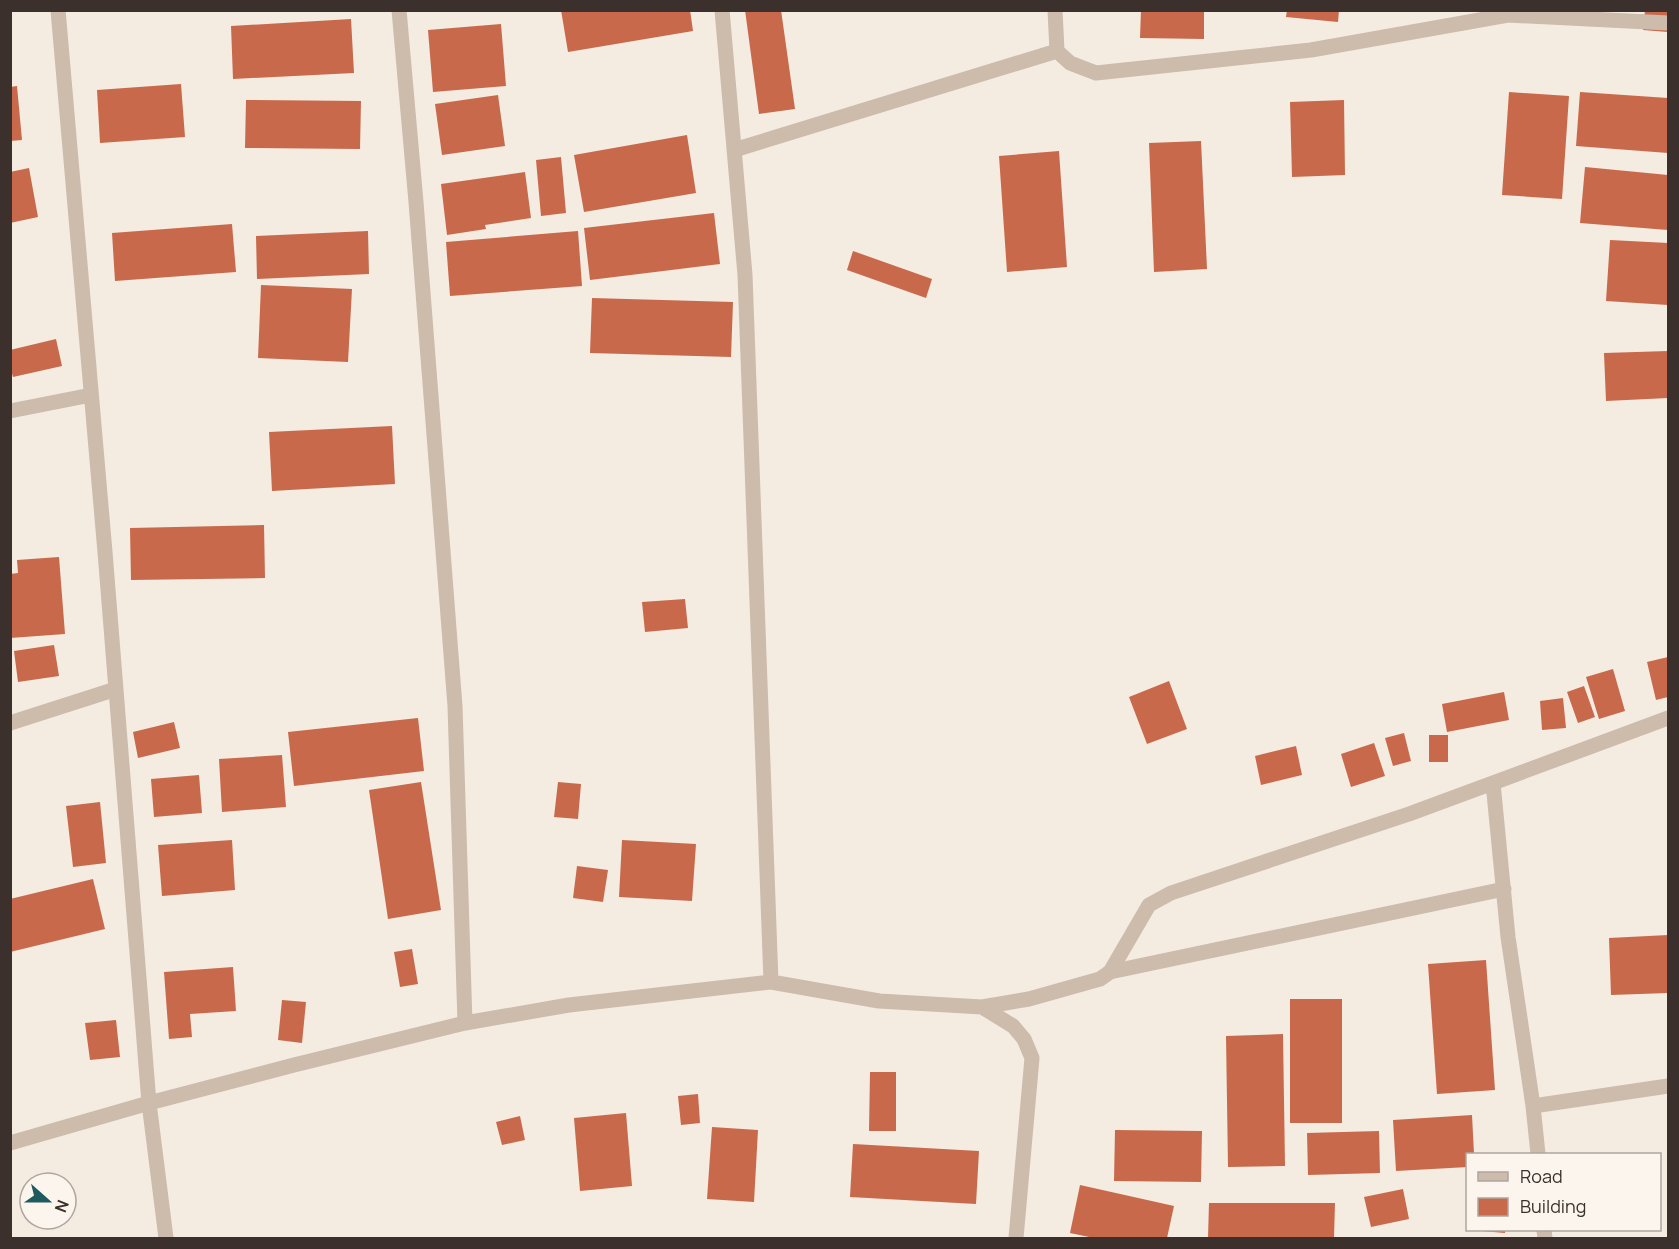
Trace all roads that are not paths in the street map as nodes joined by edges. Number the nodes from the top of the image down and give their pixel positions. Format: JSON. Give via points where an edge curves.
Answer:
{"nodes":[{"id":1,"x":58,"y":10,"type":"edge"},
{"id":2,"x":399,"y":10,"type":"edge"},
{"id":3,"x":722,"y":10,"type":"edge"},
{"id":4,"x":1055,"y":10,"type":"edge"},
{"id":5,"x":1668,"y":24,"type":"edge"},
{"id":6,"x":1057,"y":51,"type":"junction"},
{"id":7,"x":734,"y":150,"type":"junction"},
{"id":8,"x":91,"y":395,"type":"junction"},
{"id":9,"x":10,"y":411,"type":"edge"},
{"id":10,"x":116,"y":689,"type":"junction"},
{"id":11,"x":1668,"y":717,"type":"edge"},
{"id":12,"x":10,"y":723,"type":"edge"},
{"id":13,"x":1493,"y":783,"type":"junction"},
{"id":14,"x":1504,"y":889,"type":"junction"},
{"id":15,"x":1110,"y":972,"type":"junction"},
{"id":16,"x":771,"y":982,"type":"junction"},
{"id":17,"x":982,"y":1007,"type":"junction"},
{"id":18,"x":465,"y":1023,"type":"junction"},
{"id":19,"x":1668,"y":1086,"type":"edge"},
{"id":20,"x":149,"y":1103,"type":"junction"},
{"id":21,"x":1533,"y":1106,"type":"junction"},
{"id":22,"x":10,"y":1143,"type":"edge"},
{"id":23,"x":1538,"y":1153,"type":"edge"},
{"id":24,"x":166,"y":1239,"type":"edge"},
{"id":25,"x":1016,"y":1239,"type":"edge"}],
"edges":[{"from":1,"to":8,"type":"street"},
{"from":2,"to":18,"type":"street","via":[[455,706]]},
{"from":3,"to":7,"type":"street"},
{"from":4,"to":6,"type":"street"},
{"from":5,"to":6,"type":"street","via":[[1508,15],[1311,50],[1096,73],[1070,63]]},
{"from":6,"to":7,"type":"street"},
{"from":7,"to":16,"type":"street","via":[[745,275]]},
{"from":8,"to":9,"type":"street"},
{"from":8,"to":10,"type":"street"},
{"from":10,"to":12,"type":"street"},
{"from":10,"to":20,"type":"street"},
{"from":11,"to":13,"type":"street"},
{"from":13,"to":14,"type":"street"},
{"from":13,"to":15,"type":"street","via":[[1171,893],[1149,905]]},
{"from":14,"to":15,"type":"street"},
{"from":14,"to":21,"type":"street"},
{"from":15,"to":17,"type":"street","via":[[1100,979],[1029,999]]},
{"from":16,"to":17,"type":"street","via":[[879,1001]]},
{"from":16,"to":18,"type":"street","via":[[569,1005]]},
{"from":17,"to":25,"type":"street","via":[[1013,1026],[1032,1058]]},
{"from":18,"to":20,"type":"street"},
{"from":19,"to":21,"type":"street"},
{"from":20,"to":22,"type":"street"},
{"from":20,"to":24,"type":"street"},
{"from":21,"to":23,"type":"street"}]}
